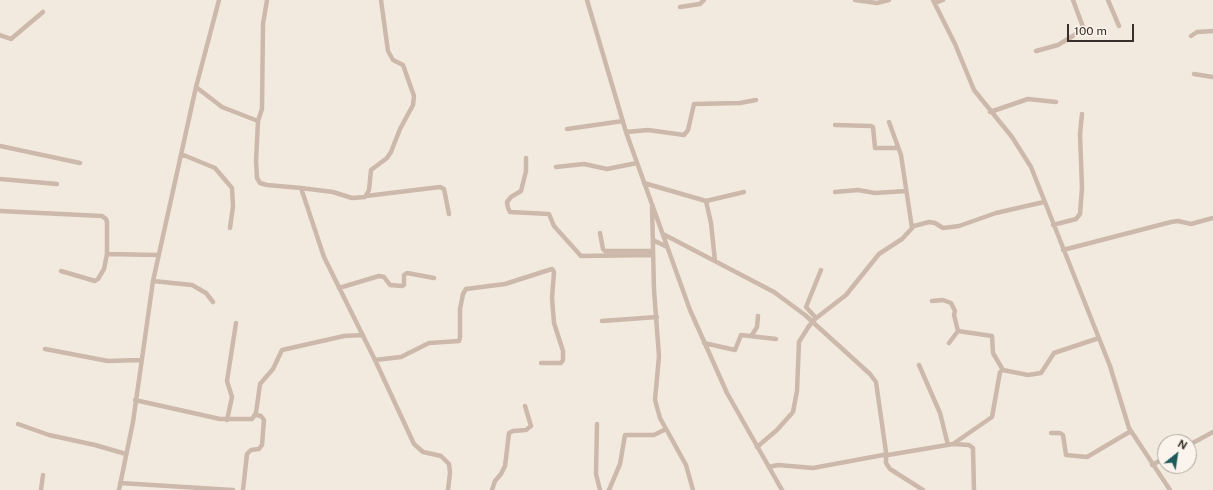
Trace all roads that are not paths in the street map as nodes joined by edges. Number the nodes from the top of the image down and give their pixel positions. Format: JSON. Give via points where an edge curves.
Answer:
{"nodes":[{"id":1,"x":219,"y":0,"type":"edge"},
{"id":2,"x":267,"y":0,"type":"edge"},
{"id":3,"x":381,"y":0,"type":"edge"},
{"id":4,"x":587,"y":0,"type":"edge"},
{"id":5,"x":704,"y":0,"type":"edge"},
{"id":6,"x":855,"y":0,"type":"edge"},
{"id":7,"x":889,"y":0,"type":"edge"},
{"id":8,"x":943,"y":0,"type":"edge"},
{"id":9,"x":1073,"y":0,"type":"edge"},
{"id":10,"x":1108,"y":0,"type":"edge"},
{"id":11,"x":934,"y":2,"type":"edge"},
{"id":12,"x":680,"y":7,"type":"dead end"},
{"id":13,"x":43,"y":12,"type":"dead end"},
{"id":14,"x":1119,"y":26,"type":"dead end"},
{"id":15,"x":1213,"y":31,"type":"edge"},
{"id":16,"x":0,"y":35,"type":"edge"},
{"id":17,"x":1191,"y":36,"type":"dead end"},
{"id":18,"x":1036,"y":52,"type":"dead end"},
{"id":19,"x":1194,"y":74,"type":"dead end"},
{"id":20,"x":1213,"y":77,"type":"edge"},
{"id":21,"x":196,"y":87,"type":"junction"},
{"id":22,"x":756,"y":100,"type":"dead end"},
{"id":23,"x":1056,"y":102,"type":"dead end"},
{"id":24,"x":990,"y":112,"type":"junction"},
{"id":25,"x":1082,"y":114,"type":"dead end"},
{"id":26,"x":258,"y":121,"type":"junction"},
{"id":27,"x":623,"y":121,"type":"junction"},
{"id":28,"x":889,"y":122,"type":"dead end"},
{"id":29,"x":835,"y":125,"type":"dead end"},
{"id":30,"x":567,"y":129,"type":"dead end"},
{"id":31,"x":626,"y":132,"type":"junction"},
{"id":32,"x":0,"y":146,"type":"edge"},
{"id":33,"x":898,"y":148,"type":"junction"},
{"id":34,"x":181,"y":154,"type":"junction"},
{"id":35,"x":526,"y":158,"type":"dead end"},
{"id":36,"x":80,"y":163,"type":"dead end"},
{"id":37,"x":637,"y":164,"type":"junction"},
{"id":38,"x":556,"y":167,"type":"dead end"},
{"id":39,"x":0,"y":179,"type":"edge"},
{"id":40,"x":644,"y":183,"type":"junction"},
{"id":41,"x":57,"y":184,"type":"dead end"},
{"id":42,"x":301,"y":188,"type":"junction"},
{"id":43,"x":906,"y":190,"type":"junction"},
{"id":44,"x":744,"y":192,"type":"dead end"},
{"id":45,"x":835,"y":192,"type":"dead end"},
{"id":46,"x":366,"y":196,"type":"junction"},
{"id":47,"x":706,"y":201,"type":"junction"},
{"id":48,"x":652,"y":202,"type":"junction"},
{"id":49,"x":1044,"y":202,"type":"junction"},
{"id":50,"x":0,"y":211,"type":"edge"},
{"id":51,"x":449,"y":214,"type":"dead end"},
{"id":52,"x":1213,"y":218,"type":"edge"},
{"id":53,"x":1053,"y":225,"type":"junction"},
{"id":54,"x":230,"y":228,"type":"dead end"},
{"id":55,"x":912,"y":228,"type":"junction"},
{"id":56,"x":600,"y":234,"type":"dead end"},
{"id":57,"x":663,"y":234,"type":"junction"},
{"id":58,"x":653,"y":240,"type":"junction"},
{"id":59,"x":667,"y":247,"type":"junction"},
{"id":60,"x":1063,"y":250,"type":"junction"},
{"id":61,"x":653,"y":253,"type":"junction"},
{"id":62,"x":107,"y":254,"type":"junction"},
{"id":63,"x":158,"y":256,"type":"junction"},
{"id":64,"x":715,"y":261,"type":"junction"},
{"id":65,"x":821,"y":270,"type":"dead end"},
{"id":66,"x":61,"y":271,"type":"dead end"},
{"id":67,"x":434,"y":278,"type":"dead end"},
{"id":68,"x":153,"y":281,"type":"junction"},
{"id":69,"x":339,"y":288,"type":"junction"},
{"id":70,"x":932,"y":301,"type":"dead end"},
{"id":71,"x":213,"y":302,"type":"dead end"},
{"id":72,"x":758,"y":316,"type":"dead end"},
{"id":73,"x":657,"y":317,"type":"junction"},
{"id":74,"x":816,"y":318,"type":"junction"},
{"id":75,"x":602,"y":321,"type":"dead end"},
{"id":76,"x":236,"y":323,"type":"dead end"},
{"id":77,"x":958,"y":331,"type":"junction"},
{"id":78,"x":363,"y":335,"type":"junction"},
{"id":79,"x":752,"y":335,"type":"junction"},
{"id":80,"x":1099,"y":338,"type":"junction"},
{"id":81,"x":776,"y":339,"type":"dead end"},
{"id":82,"x":704,"y":343,"type":"junction"},
{"id":83,"x":949,"y":343,"type":"dead end"},
{"id":84,"x":45,"y":349,"type":"dead end"},
{"id":85,"x":140,"y":360,"type":"junction"},
{"id":86,"x":376,"y":360,"type":"junction"},
{"id":87,"x":542,"y":363,"type":"dead end"},
{"id":88,"x":919,"y":365,"type":"dead end"},
{"id":89,"x":1003,"y":370,"type":"junction"},
{"id":90,"x":135,"y":400,"type":"junction"},
{"id":91,"x":525,"y":406,"type":"dead end"},
{"id":92,"x":256,"y":416,"type":"junction"},
{"id":93,"x":227,"y":420,"type":"junction"},
{"id":94,"x":18,"y":424,"type":"dead end"},
{"id":95,"x":597,"y":424,"type":"dead end"},
{"id":96,"x":666,"y":429,"type":"junction"},
{"id":97,"x":1131,"y":431,"type":"junction"},
{"id":98,"x":1213,"y":432,"type":"edge"},
{"id":99,"x":1051,"y":433,"type":"dead end"},
{"id":100,"x":1197,"y":441,"type":"edge"},
{"id":101,"x":951,"y":444,"type":"junction"},
{"id":102,"x":757,"y":447,"type":"junction"},
{"id":103,"x":126,"y":454,"type":"junction"},
{"id":104,"x":1157,"y":462,"type":"edge"},
{"id":105,"x":1152,"y":465,"type":"junction"},
{"id":106,"x":769,"y":467,"type":"junction"},
{"id":107,"x":44,"y":475,"type":"dead end"},
{"id":108,"x":120,"y":483,"type":"junction"},
{"id":109,"x":41,"y":490,"type":"edge"},
{"id":110,"x":119,"y":490,"type":"edge"},
{"id":111,"x":233,"y":490,"type":"edge"},
{"id":112,"x":243,"y":490,"type":"edge"},
{"id":113,"x":448,"y":490,"type":"edge"},
{"id":114,"x":492,"y":490,"type":"edge"},
{"id":115,"x":600,"y":490,"type":"edge"},
{"id":116,"x":609,"y":490,"type":"edge"},
{"id":117,"x":694,"y":490,"type":"edge"},
{"id":118,"x":782,"y":490,"type":"edge"},
{"id":119,"x":923,"y":490,"type":"edge"},
{"id":120,"x":974,"y":490,"type":"edge"},
{"id":121,"x":1170,"y":490,"type":"edge"}],
"edges":[{"from":1,"to":21,"type":"street"},
{"from":2,"to":26,"type":"street","via":[[263,24],[262,109]]},
{"from":3,"to":46,"type":"street","via":[[388,51],[393,60],[403,65],[414,100],[391,152],[371,170]]},
{"from":4,"to":27,"type":"street"},
{"from":5,"to":12,"type":"street","via":[[700,4]]},
{"from":6,"to":7,"type":"street"},
{"from":8,"to":11,"type":"street"},
{"from":9,"to":18,"type":"street","via":[[1082,29],[1063,42]]},
{"from":10,"to":14,"type":"street"},
{"from":11,"to":24,"type":"street","via":[[955,44],[970,84]]},
{"from":13,"to":16,"type":"street","via":[[11,39]]},
{"from":15,"to":17,"type":"street","via":[[1197,32]]},
{"from":19,"to":20,"type":"street"},
{"from":21,"to":26,"type":"street","via":[[222,107]]},
{"from":21,"to":34,"type":"street"},
{"from":22,"to":31,"type":"street","via":[[694,104],[688,130],[684,135],[648,130]]},
{"from":23,"to":24,"type":"street","via":[[1028,99]]},
{"from":24,"to":49,"type":"street","via":[[1012,137],[1031,167]]},
{"from":25,"to":53,"type":"street","via":[[1080,214],[1076,219]]},
{"from":26,"to":42,"type":"street","via":[[258,181],[267,186]]},
{"from":27,"to":30,"type":"street"},
{"from":27,"to":31,"type":"street"},
{"from":28,"to":33,"type":"street"},
{"from":29,"to":33,"type":"street","via":[[871,126],[875,148]]},
{"from":31,"to":37,"type":"street"},
{"from":32,"to":36,"type":"street"},
{"from":33,"to":43,"type":"street"},
{"from":34,"to":54,"type":"street","via":[[215,168],[232,188]]},
{"from":34,"to":63,"type":"street"},
{"from":35,"to":61,"type":"street","via":[[521,191],[510,197],[508,202],[510,212],[549,214],[554,226],[581,256]]},
{"from":37,"to":38,"type":"street","via":[[607,169],[584,164]]},
{"from":37,"to":40,"type":"street"},
{"from":39,"to":41,"type":"street"},
{"from":40,"to":47,"type":"street"},
{"from":40,"to":48,"type":"street"},
{"from":42,"to":46,"type":"street","via":[[334,192],[352,198]]},
{"from":42,"to":69,"type":"street","via":[[324,258]]},
{"from":43,"to":45,"type":"street","via":[[875,193],[858,190]]},
{"from":43,"to":55,"type":"street"},
{"from":44,"to":47,"type":"street"},
{"from":46,"to":51,"type":"street","via":[[440,187],[444,189]]},
{"from":47,"to":64,"type":"street"},
{"from":48,"to":57,"type":"street"},
{"from":48,"to":58,"type":"street"},
{"from":49,"to":53,"type":"street"},
{"from":49,"to":55,"type":"street","via":[[996,213],[959,226],[943,228],[929,222]]},
{"from":50,"to":62,"type":"street","via":[[102,216],[107,222]]},
{"from":52,"to":60,"type":"street","via":[[1191,224],[1171,222]]},
{"from":53,"to":60,"type":"street"},
{"from":55,"to":74,"type":"street","via":[[902,239],[879,254],[846,295]]},
{"from":56,"to":61,"type":"street","via":[[605,251]]},
{"from":57,"to":59,"type":"street"},
{"from":57,"to":64,"type":"street"},
{"from":58,"to":59,"type":"street"},
{"from":58,"to":61,"type":"street"},
{"from":59,"to":82,"type":"street"},
{"from":60,"to":80,"type":"street"},
{"from":61,"to":73,"type":"street"},
{"from":62,"to":63,"type":"street"},
{"from":62,"to":66,"type":"street","via":[[104,269],[95,281]]},
{"from":63,"to":68,"type":"street"},
{"from":64,"to":119,"type":"street","via":[[774,292],[805,315],[870,374],[876,382],[886,463],[890,469]]},
{"from":65,"to":74,"type":"street","via":[[806,307]]},
{"from":67,"to":69,"type":"street","via":[[407,273],[402,286],[390,285],[384,277],[379,276]]},
{"from":68,"to":71,"type":"street","via":[[192,285],[206,293]]},
{"from":68,"to":85,"type":"street"},
{"from":69,"to":78,"type":"street"},
{"from":70,"to":77,"type":"street","via":[[943,300],[952,303]]},
{"from":72,"to":79,"type":"street","via":[[757,327]]},
{"from":73,"to":75,"type":"street"},
{"from":73,"to":96,"type":"street","via":[[658,366],[655,400],[657,411]]},
{"from":74,"to":102,"type":"street","bridge":true,"via":[[799,342],[797,390],[793,412]]},
{"from":76,"to":93,"type":"street","via":[[227,381],[232,397]]},
{"from":77,"to":83,"type":"street"},
{"from":77,"to":89,"type":"street","via":[[992,336],[993,353]]},
{"from":78,"to":86,"type":"street"},
{"from":78,"to":92,"type":"street","via":[[344,336],[282,350],[273,369],[260,384]]},
{"from":79,"to":81,"type":"street"},
{"from":79,"to":82,"type":"street","via":[[741,335],[735,350]]},
{"from":80,"to":89,"type":"street","via":[[1054,354],[1041,373],[1028,375]]},
{"from":80,"to":97,"type":"street"},
{"from":82,"to":102,"type":"street","via":[[726,393]]},
{"from":84,"to":85,"type":"street","via":[[108,361]]},
{"from":85,"to":90,"type":"street"},
{"from":86,"to":87,"type":"street","via":[[401,357],[429,343],[459,341],[460,309],[466,289],[505,284],[552,269],[554,324],[563,351],[563,360],[561,363]]},
{"from":86,"to":113,"type":"street","via":[[416,447],[423,452],[444,458],[449,464]]},
{"from":88,"to":101,"type":"street"},
{"from":89,"to":101,"type":"street","via":[[1000,372],[992,417]]},
{"from":90,"to":93,"type":"street"},
{"from":90,"to":103,"type":"street"},
{"from":91,"to":114,"type":"street","via":[[531,426],[526,430],[513,430],[510,433],[504,466]]},
{"from":92,"to":93,"type":"street","via":[[248,420]]},
{"from":92,"to":112,"type":"street","via":[[261,416],[264,420],[262,445],[247,454]]},
{"from":94,"to":103,"type":"street","via":[[49,435]]},
{"from":95,"to":115,"type":"street","via":[[596,474]]},
{"from":96,"to":116,"type":"street","via":[[654,435],[625,434],[620,464]]},
{"from":96,"to":117,"type":"street","via":[[686,465]]},
{"from":97,"to":99,"type":"street","via":[[1087,457],[1066,455],[1063,435]]},
{"from":97,"to":105,"type":"street"},
{"from":98,"to":100,"type":"street"},
{"from":101,"to":106,"type":"street","via":[[813,468],[778,465]]},
{"from":101,"to":120,"type":"street","via":[[972,446]]},
{"from":102,"to":106,"type":"street"},
{"from":103,"to":108,"type":"street"},
{"from":104,"to":105,"type":"street"},
{"from":105,"to":121,"type":"street"},
{"from":106,"to":118,"type":"street"},
{"from":107,"to":109,"type":"street"},
{"from":108,"to":110,"type":"street"},
{"from":108,"to":111,"type":"street"}]}
